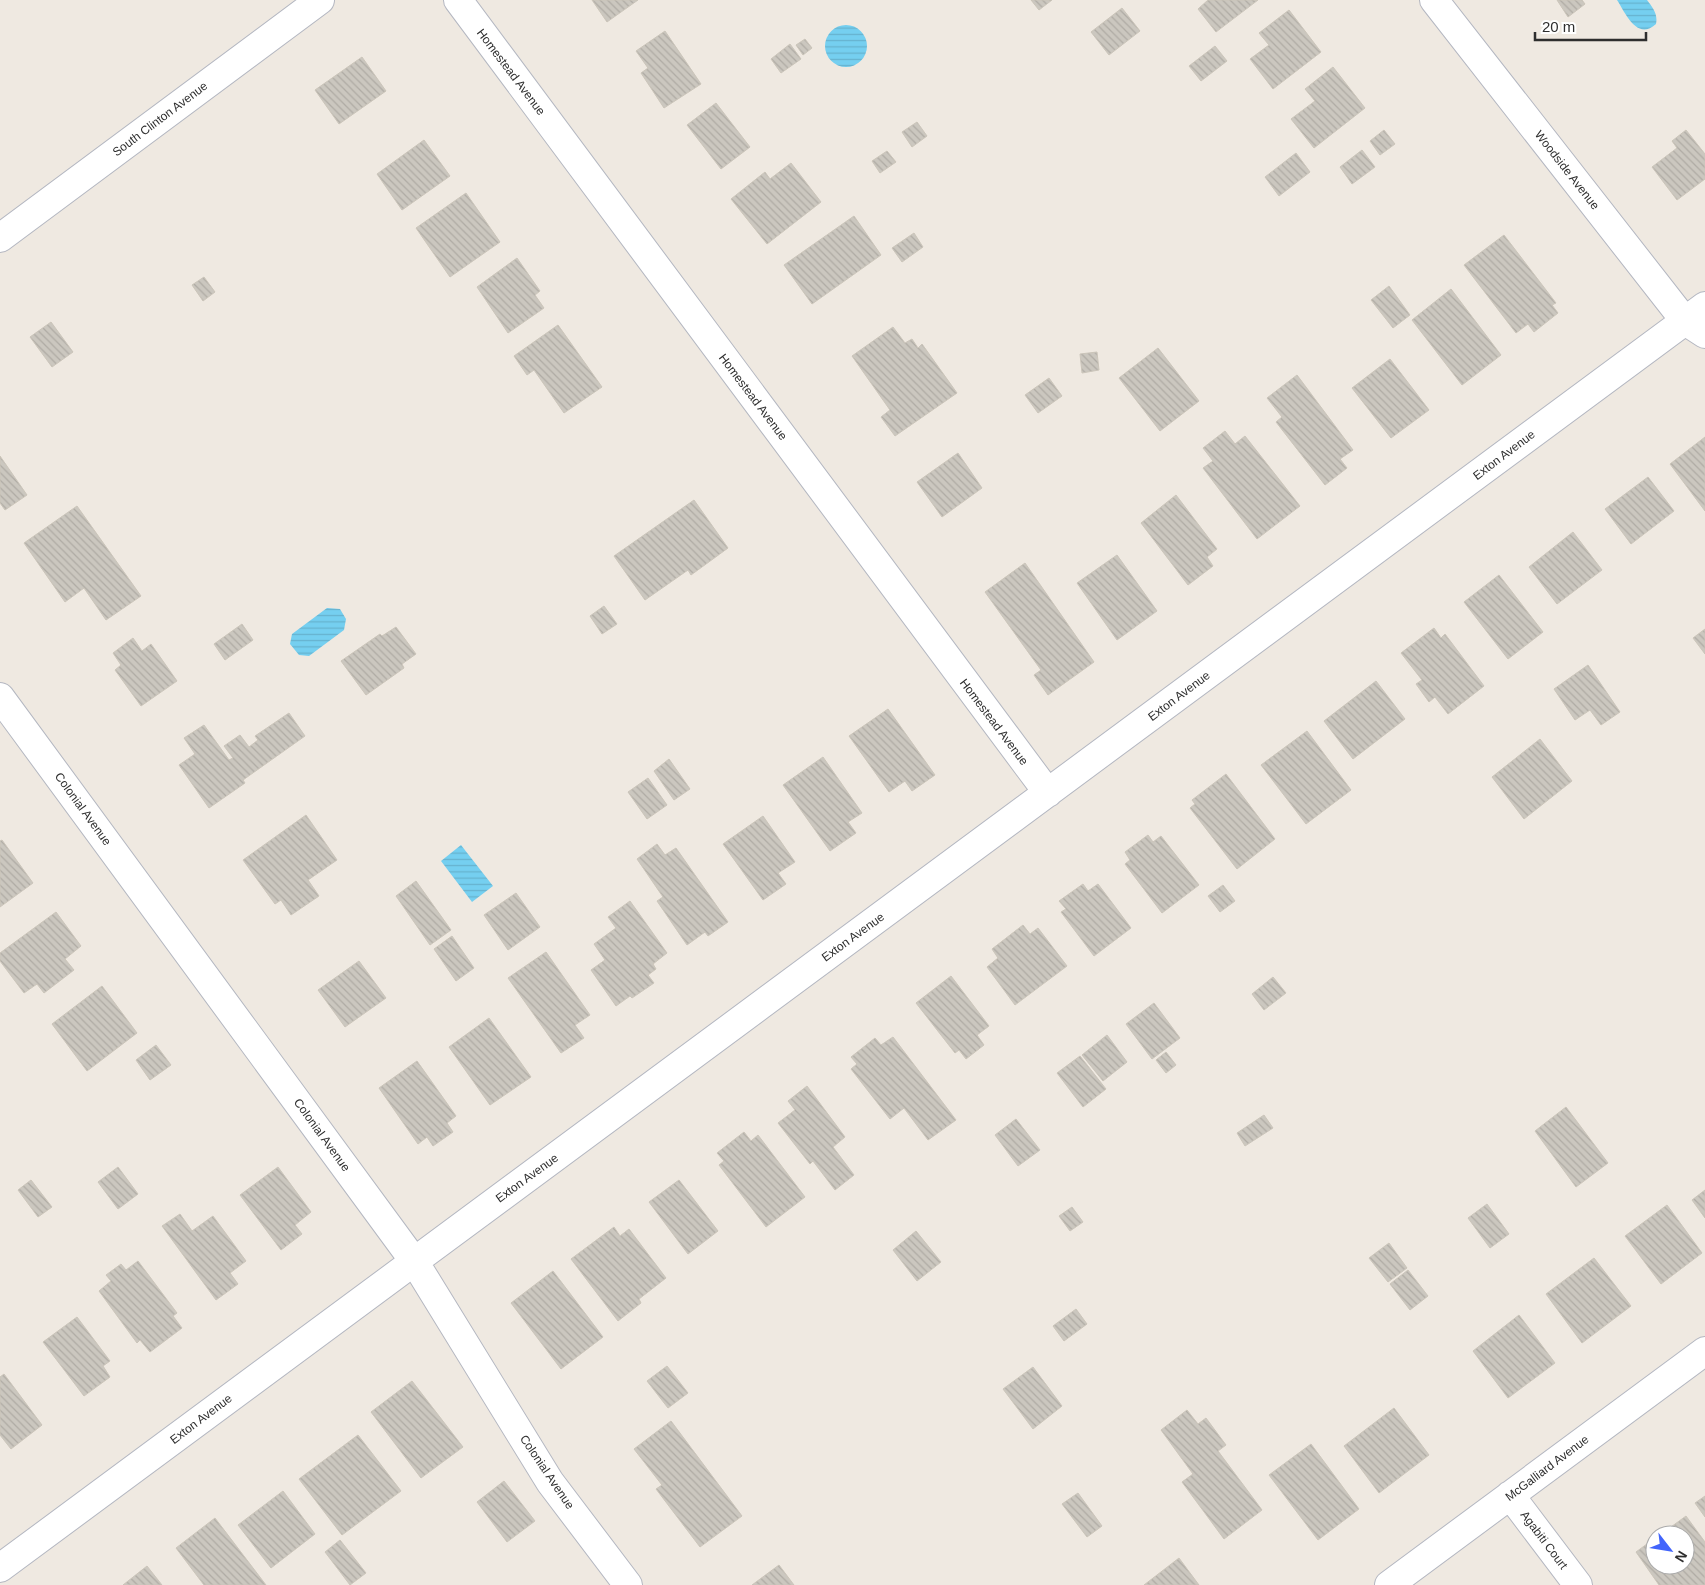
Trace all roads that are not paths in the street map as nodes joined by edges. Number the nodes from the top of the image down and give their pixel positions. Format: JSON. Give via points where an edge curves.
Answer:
{"nodes":[{"id":1,"x":320,"y":0,"type":"edge"},
{"id":2,"x":458,"y":0,"type":"edge"},
{"id":3,"x":1434,"y":0,"type":"edge"},
{"id":4,"x":0,"y":238,"type":"edge"},
{"id":5,"x":1698,"y":320,"type":"edge"},
{"id":6,"x":0,"y":697,"type":"edge"},
{"id":7,"x":1048,"y":794,"type":"junction"},
{"id":8,"x":414,"y":1261,"type":"junction"},
{"id":9,"x":1705,"y":1351,"type":"edge"},
{"id":10,"x":1510,"y":1495,"type":"junction"},
{"id":11,"x":0,"y":1568,"type":"edge"},
{"id":12,"x":628,"y":1585,"type":"edge"},
{"id":13,"x":1389,"y":1585,"type":"edge"},
{"id":14,"x":1578,"y":1585,"type":"edge"}],
"edges":[{"from":1,"to":4,"type":"street","name":"South Clinton Avenue"},
{"from":2,"to":7,"type":"street","name":"Homestead Avenue"},
{"from":3,"to":5,"type":"street","name":"Woodside Avenue"},
{"from":5,"to":7,"type":"street","name":"Exton Avenue"},
{"from":6,"to":8,"type":"street","name":"Colonial Avenue"},
{"from":7,"to":8,"type":"street","name":"Exton Avenue"},
{"from":8,"to":11,"type":"street","name":"Exton Avenue"},
{"from":8,"to":12,"type":"street","name":"Colonial Avenue","via":[[550,1482]]},
{"from":9,"to":10,"type":"street","name":"McGalliard Avenue"},
{"from":10,"to":13,"type":"street","name":"McGalliard Avenue"},
{"from":10,"to":14,"type":"street","name":"Agabiti Court"}]}
